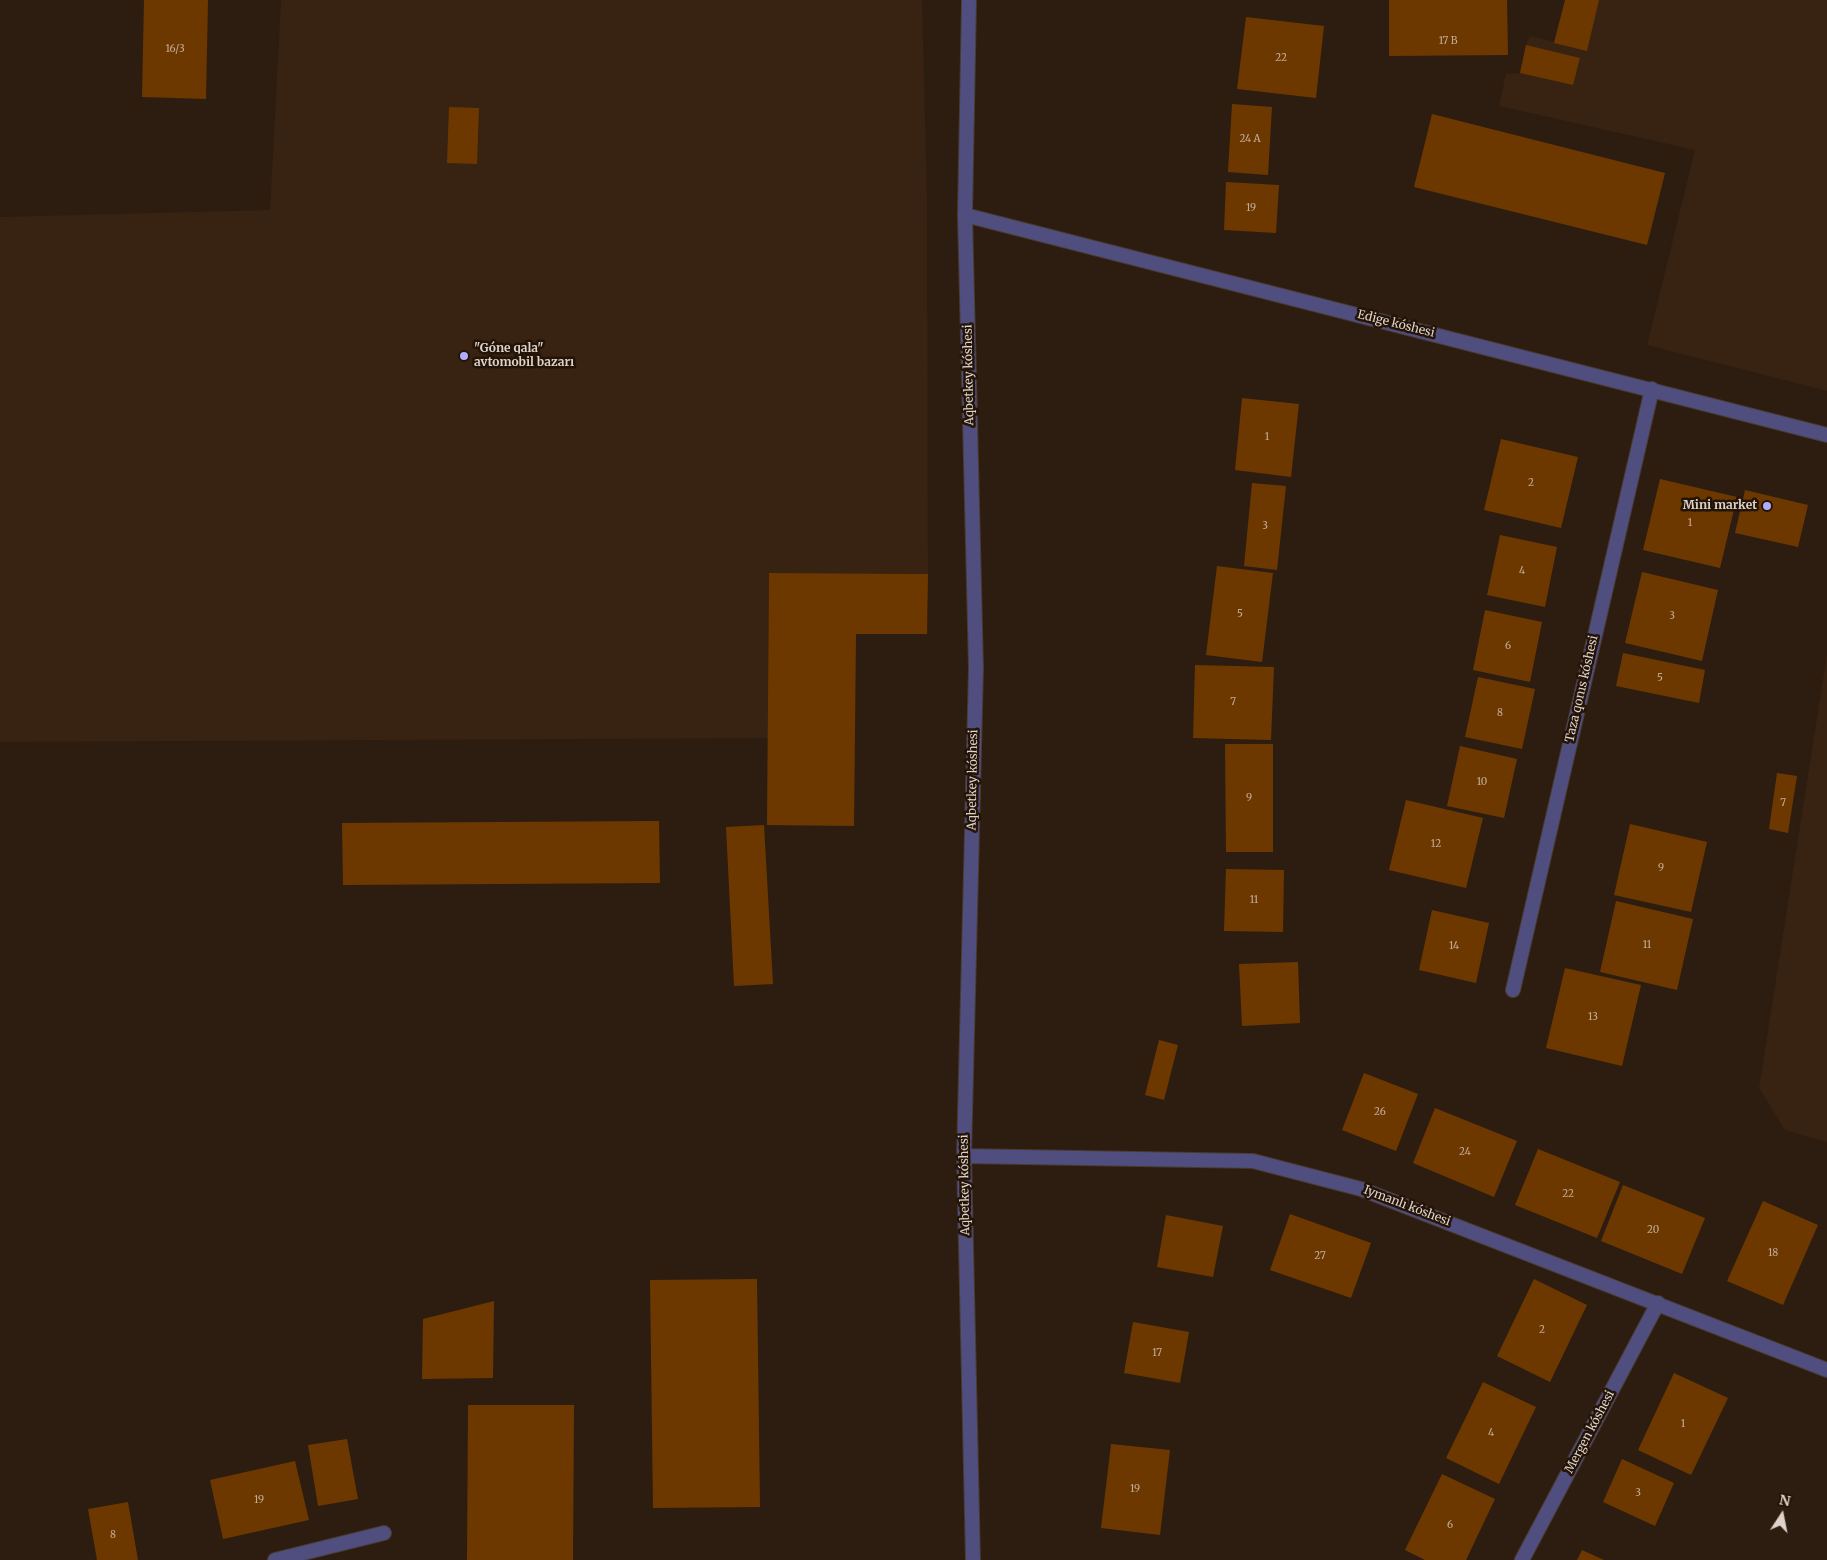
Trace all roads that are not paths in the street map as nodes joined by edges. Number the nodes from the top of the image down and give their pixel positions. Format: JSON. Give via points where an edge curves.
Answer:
{"nodes":[{"id":1,"x":969,"y":0,"type":"edge"},
{"id":2,"x":965,"y":215,"type":"junction"},
{"id":3,"x":1652,"y":389,"type":"junction"},
{"id":4,"x":1827,"y":435,"type":"edge"},
{"id":5,"x":1513,"y":990,"type":"dead end"},
{"id":6,"x":964,"y":1156,"type":"junction"},
{"id":7,"x":1658,"y":1303,"type":"junction"},
{"id":8,"x":1827,"y":1370,"type":"edge"},
{"id":9,"x":384,"y":1533,"type":"dead end"},
{"id":10,"x":275,"y":1560,"type":"edge"},
{"id":11,"x":973,"y":1560,"type":"edge"},
{"id":12,"x":1522,"y":1560,"type":"edge"}],
"edges":[{"from":1,"to":2,"type":"street","name":"Aqbetkey kóshesi"},
{"from":2,"to":3,"type":"street","name":"Edige kóshesi"},
{"from":2,"to":6,"type":"street","name":"Aqbetkey kóshesi","via":[[976,668]]},
{"from":3,"to":4,"type":"street","name":"Edige kóshesi"},
{"from":3,"to":5,"type":"street","name":"Taza qonıs kóshesi"},
{"from":6,"to":7,"type":"street","name":"Iymanlı kóshesi","via":[[1253,1161],[1361,1189]]},
{"from":6,"to":11,"type":"street","name":"Aqbetkey kóshesi"},
{"from":7,"to":8,"type":"street","name":"Iymanlı kóshesi"},
{"from":7,"to":12,"type":"street","name":"Mergen kóshesi"},
{"from":9,"to":10,"type":"street"}]}
